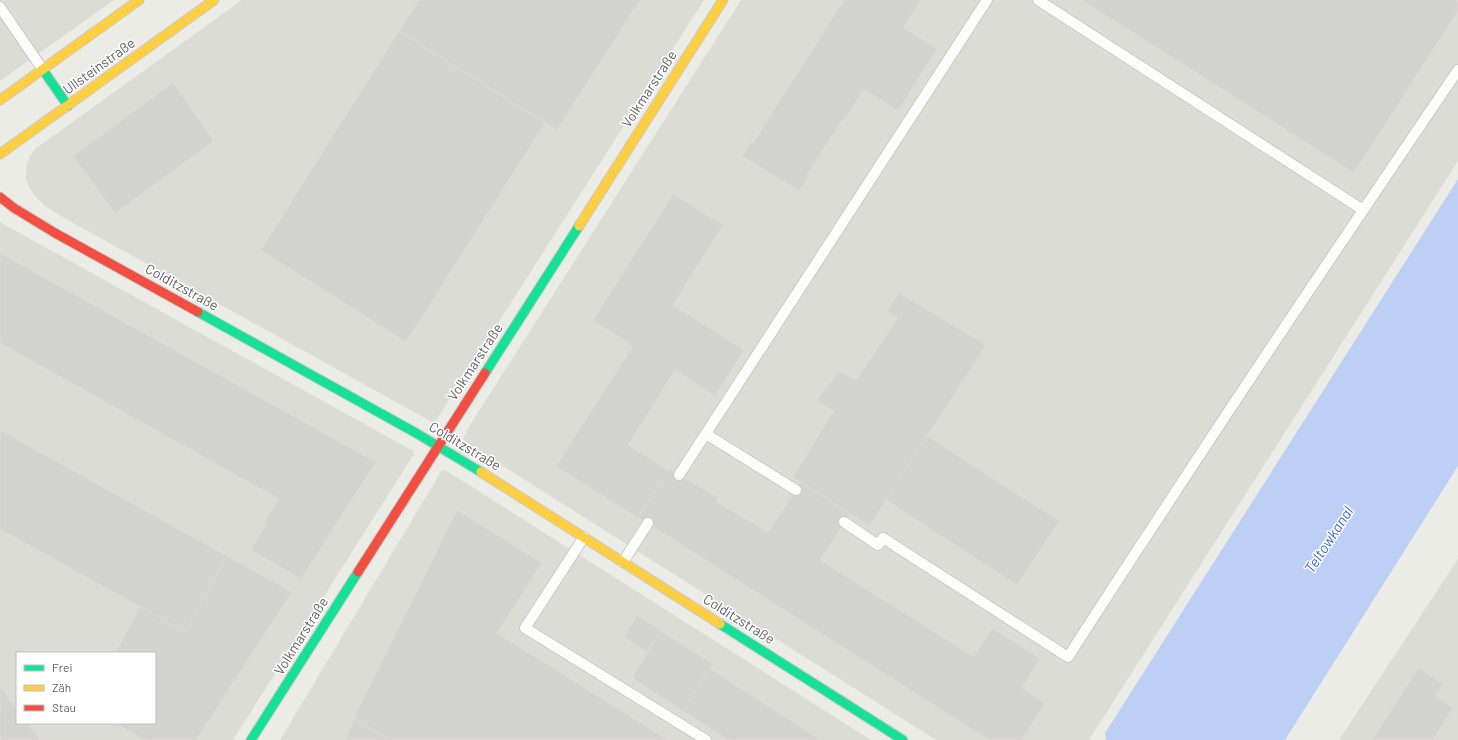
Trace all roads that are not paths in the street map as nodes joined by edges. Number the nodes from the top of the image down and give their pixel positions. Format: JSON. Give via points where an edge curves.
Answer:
{"nodes":[{"id":1,"x":139,"y":0,"type":"edge"},
{"id":2,"x":214,"y":0,"type":"edge"},
{"id":3,"x":723,"y":0,"type":"edge"},
{"id":4,"x":988,"y":0,"type":"edge"},
{"id":5,"x":1038,"y":0,"type":"edge"},
{"id":6,"x":0,"y":7,"type":"edge"},
{"id":7,"x":43,"y":70,"type":"junction"},
{"id":8,"x":1458,"y":70,"type":"edge"},
{"id":9,"x":2,"y":96,"type":"edge"},
{"id":10,"x":68,"y":106,"type":"junction"},
{"id":11,"x":0,"y":154,"type":"edge"},
{"id":12,"x":0,"y":197,"type":"edge"},
{"id":13,"x":1363,"y":210,"type":"junction"},
{"id":14,"x":706,"y":434,"type":"junction"},
{"id":15,"x":438,"y":447,"type":"junction"},
{"id":16,"x":679,"y":475,"type":"dead end"},
{"id":17,"x":796,"y":490,"type":"dead end"},
{"id":18,"x":844,"y":522,"type":"dead end"},
{"id":19,"x":648,"y":523,"type":"dead end"},
{"id":20,"x":584,"y":538,"type":"junction"},
{"id":21,"x":623,"y":562,"type":"junction"},
{"id":22,"x":887,"y":730,"type":"junction"},
{"id":23,"x":251,"y":740,"type":"edge"},
{"id":24,"x":706,"y":740,"type":"edge"},
{"id":25,"x":881,"y":740,"type":"edge"},
{"id":26,"x":903,"y":740,"type":"edge"}],
"edges":[{"from":1,"to":7,"type":"street"},
{"from":2,"to":10,"type":"street","name":"Ullsteinstraße"},
{"from":3,"to":15,"type":"street","name":"Volkmarstraße"},
{"from":4,"to":14,"type":"lane"},
{"from":5,"to":13,"type":"lane"},
{"from":6,"to":7,"type":"lane"},
{"from":7,"to":9,"type":"street"},
{"from":7,"to":10,"type":"street"},
{"from":8,"to":13,"type":"lane"},
{"from":10,"to":11,"type":"street","name":"Ullsteinstraße"},
{"from":12,"to":15,"type":"street","name":"Colditzstraße","via":[[55,233]]},
{"from":13,"to":18,"type":"lane","via":[[1068,657],[883,538],[878,545]]},
{"from":14,"to":16,"type":"lane"},
{"from":14,"to":17,"type":"lane"},
{"from":15,"to":20,"type":"street","name":"Colditzstraße"},
{"from":15,"to":23,"type":"street","name":"Volkmarstraße"},
{"from":19,"to":21,"type":"lane"},
{"from":20,"to":21,"type":"street","name":"Colditzstraße"},
{"from":20,"to":24,"type":"lane","via":[[525,628]]},
{"from":21,"to":22,"type":"street","name":"Colditzstraße"},
{"from":22,"to":25,"type":"lane"},
{"from":22,"to":26,"type":"street","name":"Colditzstraße"}]}
